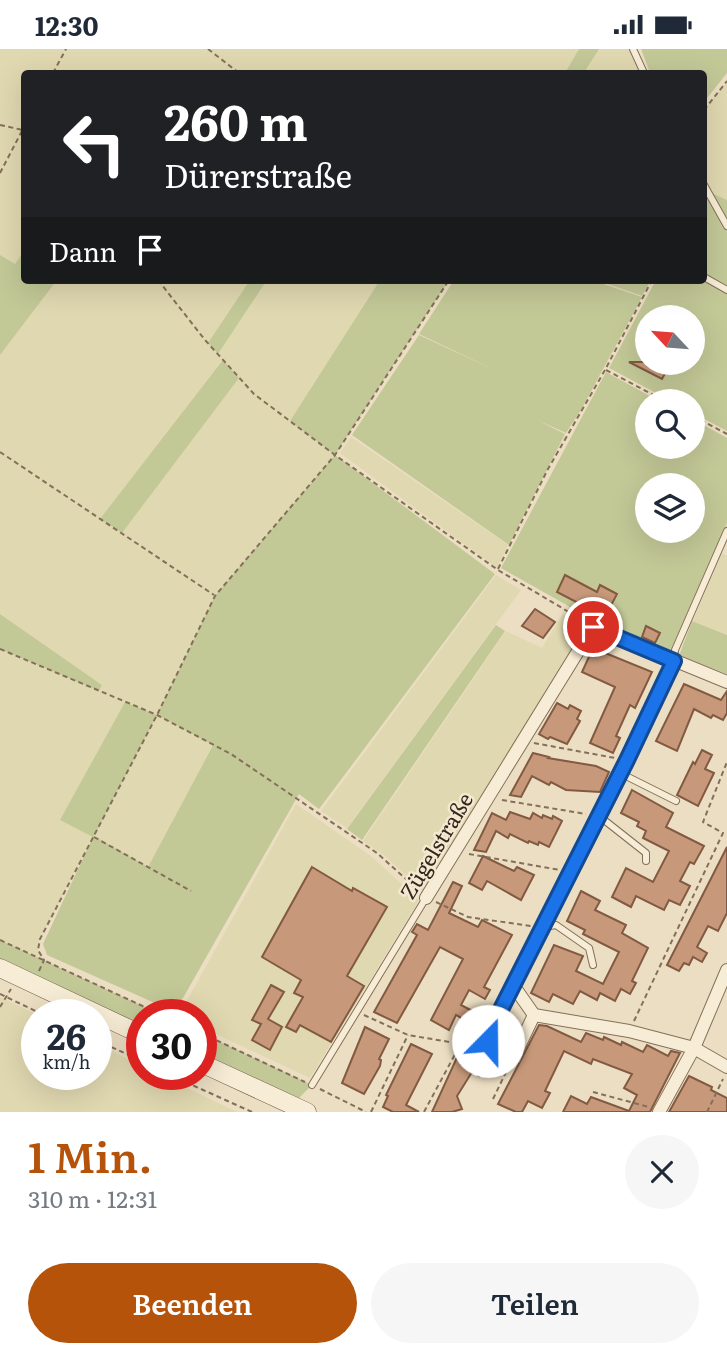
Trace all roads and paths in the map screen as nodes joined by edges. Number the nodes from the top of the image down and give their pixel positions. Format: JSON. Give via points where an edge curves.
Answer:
{"nodes":[{"id":1,"x":66,"y":49,"type":"edge"},
{"id":2,"x":208,"y":49,"type":"edge"},
{"id":3,"x":633,"y":49,"type":"edge"},
{"id":4,"x":55,"y":70,"type":"edge"},
{"id":5,"x":235,"y":70,"type":"edge"},
{"id":6,"x":643,"y":70,"type":"edge"},
{"id":7,"x":727,"y":81,"type":"edge"},
{"id":8,"x":707,"y":106,"type":"edge"},
{"id":9,"x":0,"y":125,"type":"edge"},
{"id":10,"x":21,"y":128,"type":"edge"},
{"id":11,"x":21,"y":134,"type":"edge"},
{"id":12,"x":0,"y":173,"type":"edge"},
{"id":13,"x":707,"y":190,"type":"edge"},
{"id":14,"x":727,"y":226,"type":"edge"},
{"id":15,"x":707,"y":279,"type":"edge"},
{"id":16,"x":161,"y":284,"type":"edge"},
{"id":17,"x":446,"y":284,"type":"edge"},
{"id":18,"x":650,"y":284,"type":"edge"},
{"id":19,"x":727,"y":290,"type":"edge"},
{"id":20,"x":605,"y":370,"type":"junction"},
{"id":21,"x":641,"y":389,"type":"edge"},
{"id":22,"x":705,"y":422,"type":"edge"},
{"id":23,"x":727,"y":433,"type":"edge"},
{"id":24,"x":0,"y":452,"type":"edge"},
{"id":25,"x":335,"y":455,"type":"junction"},
{"id":26,"x":727,"y":531,"type":"edge"},
{"id":27,"x":498,"y":570,"type":"junction"},
{"id":28,"x":215,"y":596,"type":"junction"},
{"id":29,"x":593,"y":627,"type":"junction"},
{"id":30,"x":0,"y":649,"type":"edge"},
{"id":31,"x":674,"y":661,"type":"junction"},
{"id":32,"x":727,"y":682,"type":"edge"},
{"id":33,"x":157,"y":715,"type":"junction"},
{"id":34,"x":523,"y":741,"type":"junction"},
{"id":35,"x":627,"y":760,"type":"junction"},
{"id":36,"x":727,"y":762,"type":"edge"},
{"id":37,"x":620,"y":773,"type":"junction"},
{"id":38,"x":487,"y":797,"type":"junction"},
{"id":39,"x":676,"y":801,"type":"dead end"},
{"id":40,"x":599,"y":816,"type":"junction"},
{"id":41,"x":725,"y":834,"type":"edge"},
{"id":42,"x":93,"y":836,"type":"junction"},
{"id":43,"x":454,"y":851,"type":"junction"},
{"id":44,"x":646,"y":861,"type":"dead end"},
{"id":45,"x":571,"y":872,"type":"junction"},
{"id":46,"x":191,"y":891,"type":"dead end"},
{"id":47,"x":426,"y":898,"type":"junction"},
{"id":48,"x":542,"y":927,"type":"junction"},
{"id":49,"x":0,"y":940,"type":"edge"},
{"id":50,"x":44,"y":960,"type":"junction"},
{"id":51,"x":593,"y":965,"type":"dead end"},
{"id":52,"x":0,"y":968,"type":"edge"},
{"id":53,"x":727,"y":970,"type":"edge"},
{"id":54,"x":25,"y":980,"type":"junction"},
{"id":55,"x":513,"y":985,"type":"junction"},
{"id":56,"x":0,"y":994,"type":"edge"},
{"id":57,"x":6,"y":997,"type":"junction"},
{"id":58,"x":128,"y":999,"type":"edge"},
{"id":59,"x":21,"y":1004,"type":"edge"},
{"id":60,"x":0,"y":1007,"type":"edge"},
{"id":61,"x":356,"y":1011,"type":"junction"},
{"id":62,"x":534,"y":1015,"type":"junction"},
{"id":63,"x":126,"y":1027,"type":"edge"},
{"id":64,"x":629,"y":1031,"type":"junction"},
{"id":65,"x":408,"y":1035,"type":"junction"},
{"id":66,"x":217,"y":1040,"type":"edge"},
{"id":67,"x":488,"y":1041,"type":"junction"},
{"id":68,"x":461,"y":1044,"type":"junction"},
{"id":69,"x":694,"y":1048,"type":"junction"},
{"id":70,"x":514,"y":1057,"type":"junction"},
{"id":71,"x":217,"y":1070,"type":"edge"},
{"id":72,"x":727,"y":1070,"type":"edge"},
{"id":73,"x":312,"y":1085,"type":"junction"},
{"id":74,"x":203,"y":1090,"type":"edge"},
{"id":75,"x":593,"y":1092,"type":"dead end"},
{"id":76,"x":493,"y":1099,"type":"dead end"},
{"id":77,"x":660,"y":1111,"type":"edge"},
{"id":78,"x":251,"y":1112,"type":"edge"},
{"id":79,"x":307,"y":1112,"type":"edge"},
{"id":80,"x":366,"y":1112,"type":"edge"},
{"id":81,"x":371,"y":1112,"type":"edge"},
{"id":82,"x":424,"y":1112,"type":"edge"},
{"id":83,"x":708,"y":1112,"type":"edge"}],
"edges":[{"from":1,"to":4,"type":"path"},
{"from":2,"to":5,"type":"path"},
{"from":3,"to":6,"type":"lane"},
{"from":7,"to":8,"type":"path"},
{"from":9,"to":10,"type":"path"},
{"from":11,"to":12,"type":"path"},
{"from":13,"to":14,"type":"lane"},
{"from":15,"to":19,"type":"lane"},
{"from":16,"to":25,"type":"path","via":[[254,394]]},
{"from":17,"to":25,"type":"path"},
{"from":18,"to":20,"type":"path"},
{"from":20,"to":21,"type":"path"},
{"from":20,"to":27,"type":"path","via":[[548,469]]},
{"from":22,"to":23,"type":"path"},
{"from":24,"to":28,"type":"path"},
{"from":25,"to":27,"type":"path"},
{"from":25,"to":28,"type":"path"},
{"from":26,"to":31,"type":"lane"},
{"from":27,"to":29,"type":"path"},
{"from":28,"to":33,"type":"path"},
{"from":29,"to":31,"type":"street"},
{"from":29,"to":34,"type":"street","name":"Zügelstraße"},
{"from":30,"to":33,"type":"path"},
{"from":31,"to":32,"type":"street"},
{"from":31,"to":35,"type":"street"},
{"from":33,"to":42,"type":"path"},
{"from":33,"to":47,"type":"path","via":[[231,754],[377,853]]},
{"from":34,"to":35,"type":"path"},
{"from":34,"to":38,"type":"street","name":"Zügelstraße"},
{"from":35,"to":37,"type":"street"},
{"from":36,"to":41,"type":"path","via":[[703,822]]},
{"from":37,"to":39,"type":"lane"},
{"from":37,"to":40,"type":"street"},
{"from":38,"to":40,"type":"path"},
{"from":38,"to":43,"type":"street","name":"Zügelstraße"},
{"from":40,"to":44,"type":"lane","via":[[646,853]]},
{"from":40,"to":45,"type":"street"},
{"from":41,"to":64,"type":"path"},
{"from":42,"to":46,"type":"path"},
{"from":42,"to":50,"type":"path","via":[[40,939],[38,950]]},
{"from":43,"to":45,"type":"path"},
{"from":43,"to":47,"type":"street","name":"Zügelstraße"},
{"from":45,"to":48,"type":"street"},
{"from":47,"to":48,"type":"path","via":[[468,917]]},
{"from":47,"to":61,"type":"lane","name":"Zügelstraße"},
{"from":48,"to":51,"type":"lane","via":[[556,925],[589,948]]},
{"from":48,"to":55,"type":"street"},
{"from":49,"to":50,"type":"path"},
{"from":50,"to":54,"type":"path"},
{"from":50,"to":58,"type":"path"},
{"from":52,"to":54,"type":"main road"},
{"from":53,"to":69,"type":"street"},
{"from":54,"to":57,"type":"path"},
{"from":54,"to":63,"type":"main road"},
{"from":55,"to":62,"type":"street"},
{"from":55,"to":67,"type":"street"},
{"from":56,"to":57,"type":"path"},
{"from":57,"to":59,"type":"path"},
{"from":57,"to":60,"type":"path"},
{"from":61,"to":65,"type":"path"},
{"from":61,"to":73,"type":"lane","name":"Zügelstraße"},
{"from":62,"to":64,"type":"street"},
{"from":62,"to":70,"type":"street"},
{"from":64,"to":69,"type":"street"},
{"from":65,"to":68,"type":"path"},
{"from":65,"to":81,"type":"path"},
{"from":66,"to":73,"type":"path"},
{"from":67,"to":68,"type":"path","via":[[478,1047]]},
{"from":67,"to":70,"type":"street","via":[[490,1048]]},
{"from":68,"to":82,"type":"path"},
{"from":69,"to":72,"type":"street"},
{"from":69,"to":77,"type":"street"},
{"from":70,"to":76,"type":"path"},
{"from":71,"to":79,"type":"main road"},
{"from":72,"to":83,"type":"path"},
{"from":73,"to":80,"type":"path"},
{"from":74,"to":78,"type":"path"},
{"from":75,"to":77,"type":"path"}]}
